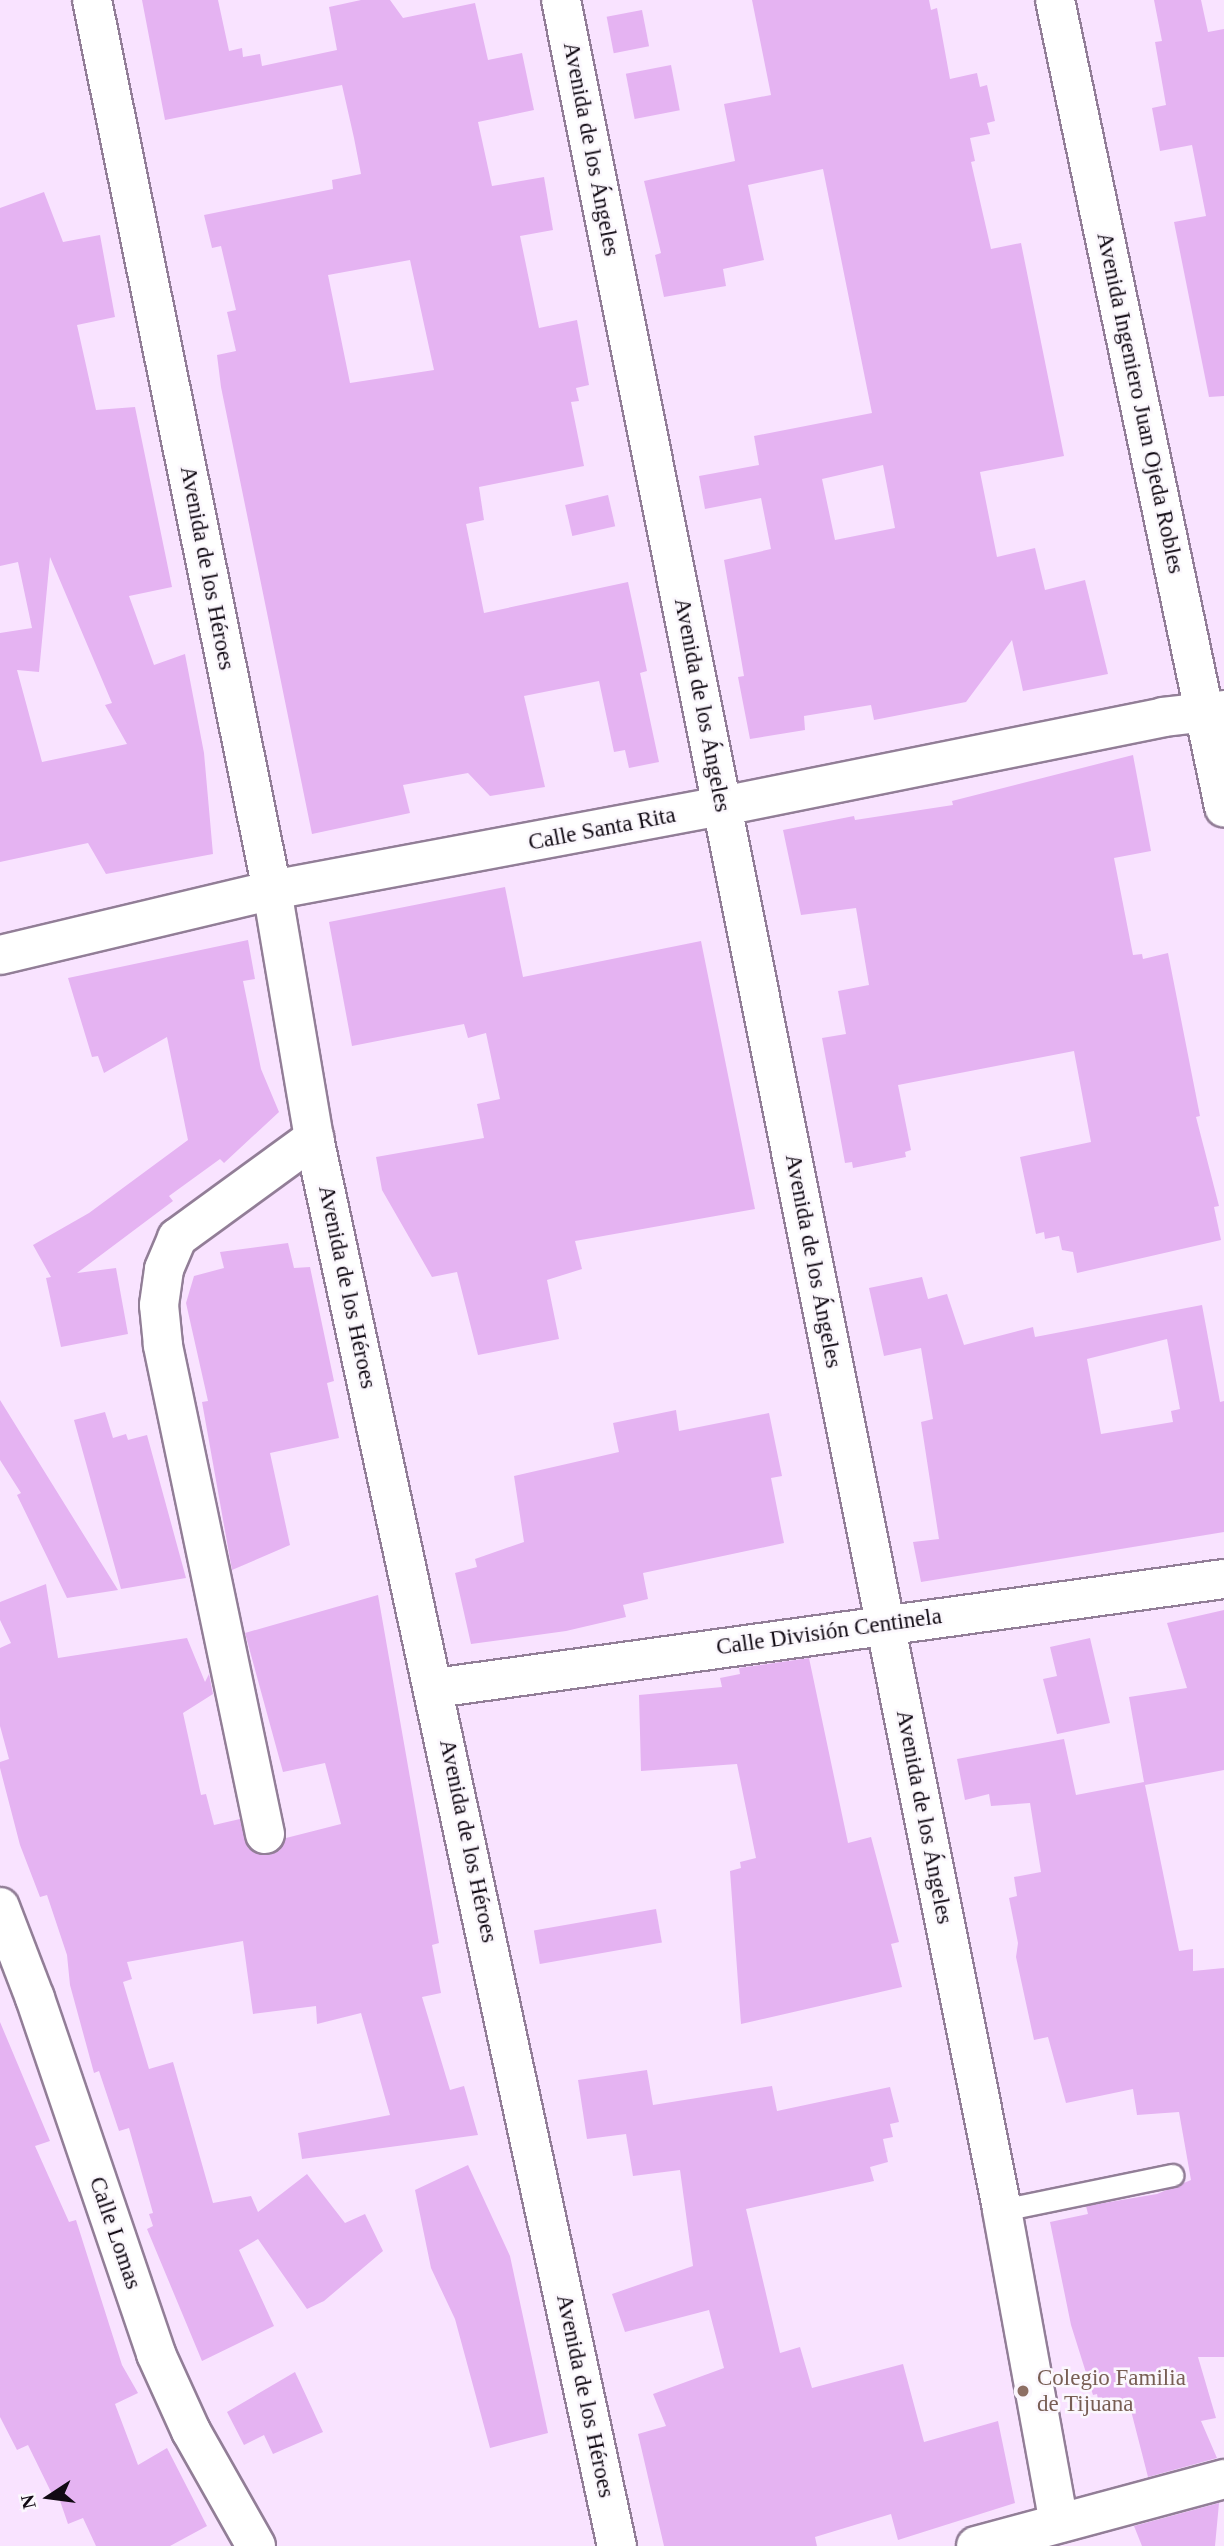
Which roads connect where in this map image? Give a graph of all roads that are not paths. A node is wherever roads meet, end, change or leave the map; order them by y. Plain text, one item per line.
1 (92, 0) edge
2 (561, 0) edge
3 (1055, 0) edge
4 (1215, 710) edge
5 (723, 806) junction
6 (1224, 807) edge
7 (272, 890) junction
8 (0, 955) edge
9 (314, 1138) junction
10 (1224, 1579) edge
11 (886, 1624) junction
12 (435, 1688) junction
13 (265, 1834) dead end
14 (0, 1907) edge
15 (1172, 2175) dead end
16 (1002, 2210) junction
17 (1224, 2479) edge
18 (1059, 2523) junction
19 (256, 2546) edge
20 (617, 2546) edge
21 (976, 2546) edge

1 - 7 street, Avenida de los Héroes
2 - 5 street, Avenida de los Ángeles
3 - 4 street, Avenida Ingeniero Juan Ojeda Robles
4 - 5 street, Calle Santa Rita
4 - 6 street, Avenida Ingeniero Juan Ojeda Robles
5 - 7 street, Calle Santa Rita
5 - 11 street, Avenida de los Ángeles
7 - 8 street, Calle Santa Rita
7 - 9 street, Avenida de los Héroes
9 - 12 street, Avenida de los Héroes
9 - 13 street
10 - 11 street, Calle División Centinela
11 - 12 street, Calle División Centinela
11 - 16 street, Avenida de los Ángeles
12 - 20 street, Avenida de los Héroes
14 - 19 street, Calle Lomas
15 - 16 lane
16 - 18 street, Avenida de los Ángeles
17 - 18 street
18 - 21 street

